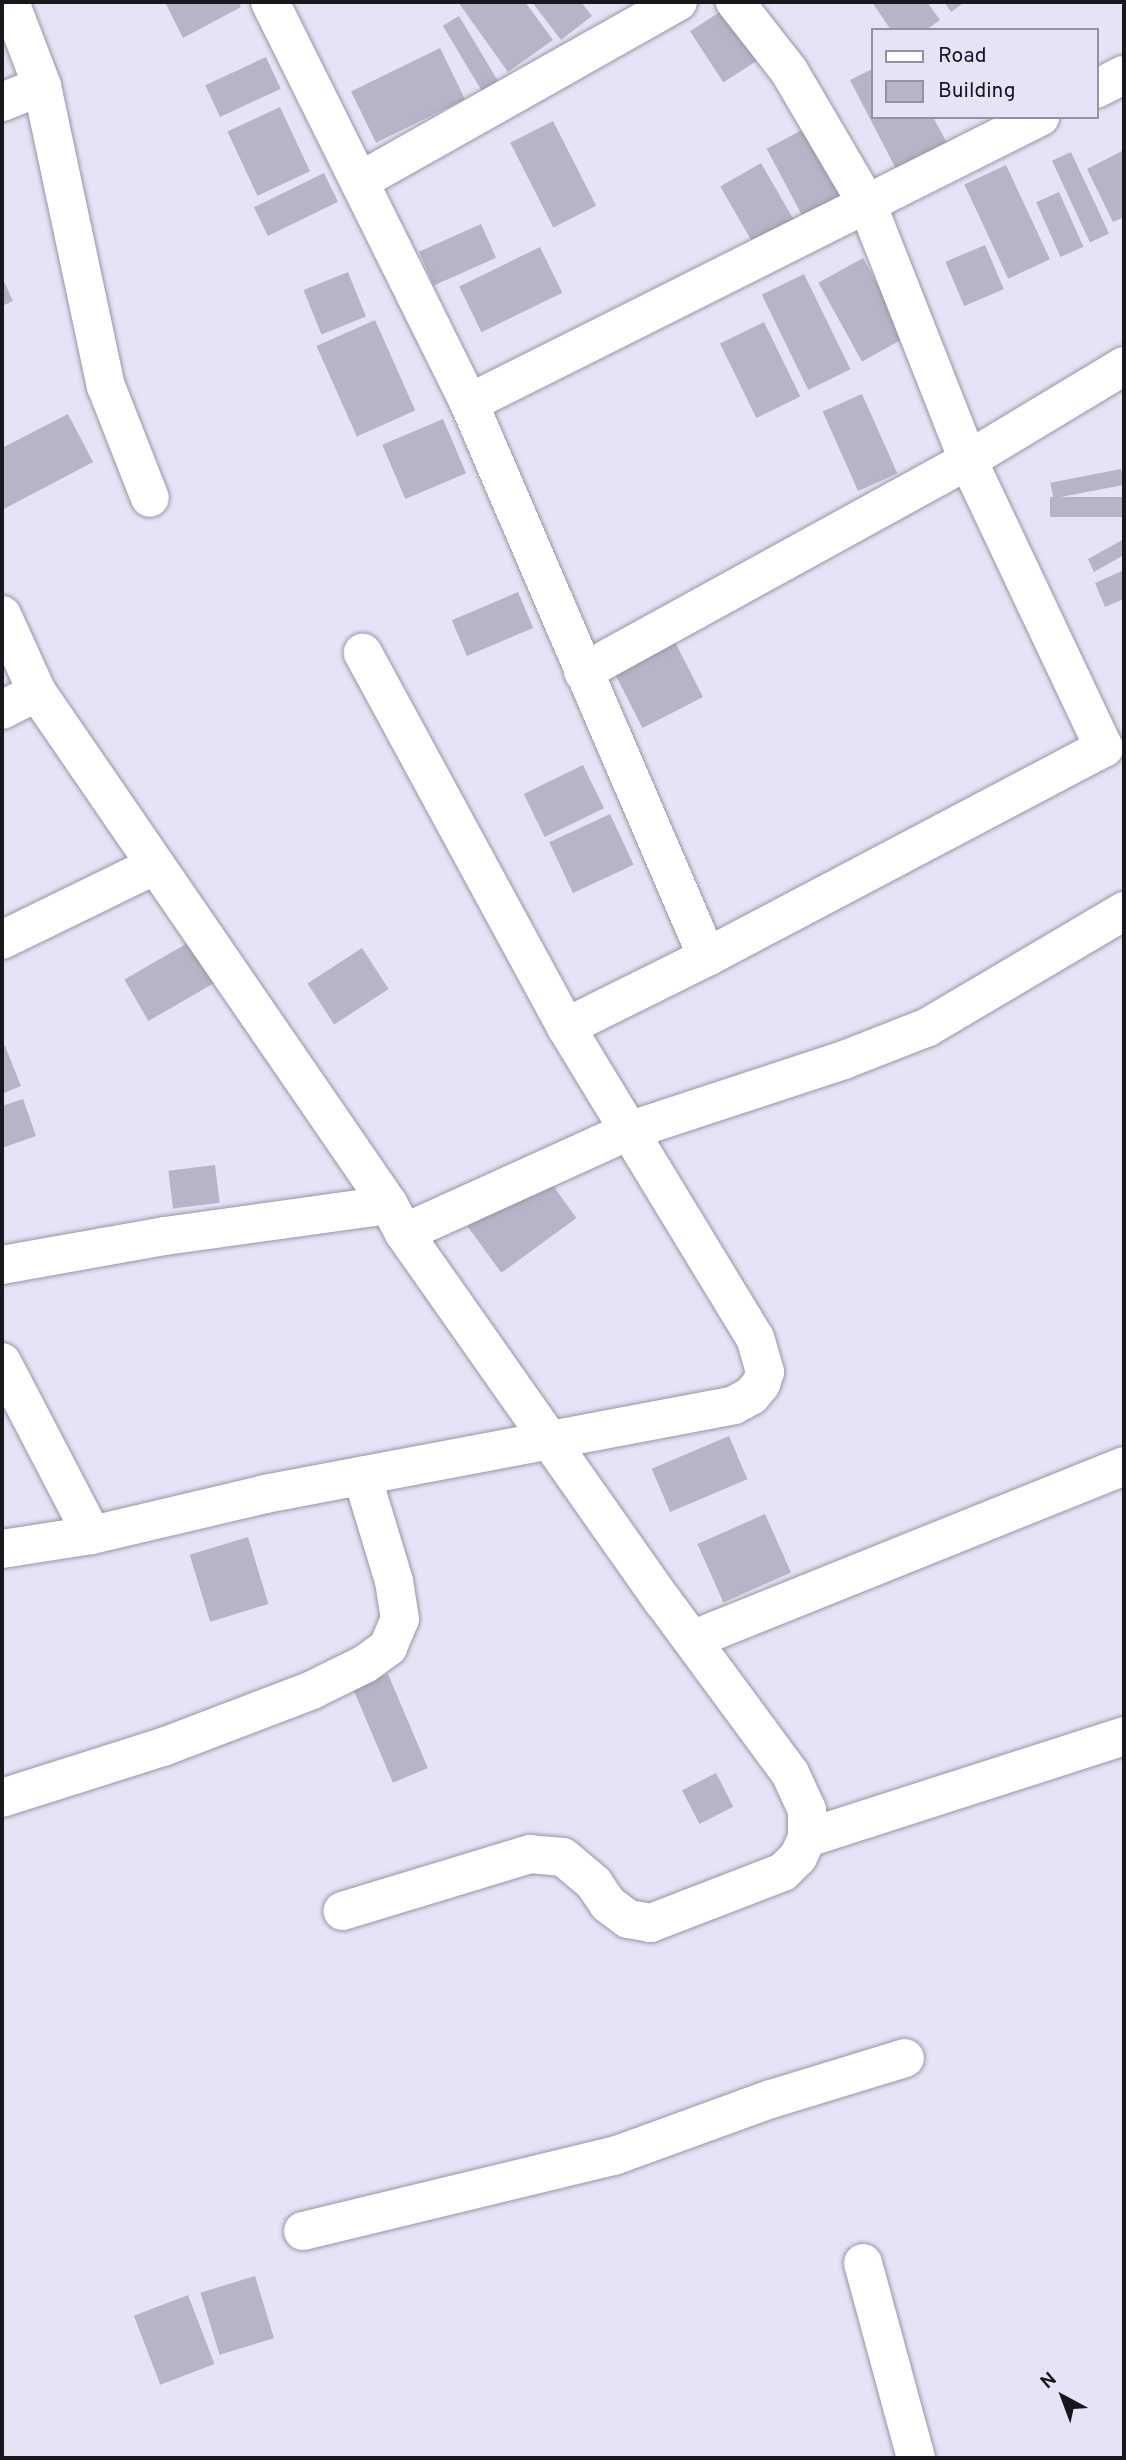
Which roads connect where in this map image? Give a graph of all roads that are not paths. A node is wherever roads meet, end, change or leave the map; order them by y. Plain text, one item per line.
1 (10, 2) edge
2 (270, 2) edge
3 (678, 2) edge
4 (735, 2) edge
5 (1124, 75) edge
6 (42, 86) junction
7 (1098, 88) edge
8 (2, 102) edge
9 (1036, 119) edge
10 (360, 181) junction
11 (867, 204) junction
12 (1124, 366) edge
13 (469, 403) junction
14 (968, 460) junction
15 (150, 498) dead end
16 (2, 615) edge
17 (363, 653) dead end
18 (583, 672) junction
19 (37, 692) junction
20 (2, 710) edge
21 (1114, 742) edge
22 (156, 866) junction
23 (1124, 911) edge
24 (2, 940) edge
25 (707, 957) junction
26 (566, 1027) junction
27 (631, 1130) junction
28 (396, 1219) junction
29 (2, 1265) edge
30 (2, 1362) edge
31 (551, 1441) junction
32 (1124, 1466) edge
33 (362, 1476) junction
34 (92, 1535) junction
35 (2, 1549) edge
36 (694, 1639) junction
37 (1124, 1736) edge
38 (2, 1798) edge
39 (807, 1838) junction
40 (342, 1911) dead end
41 (905, 2058) dead end
42 (303, 2231) dead end
43 (863, 2263) dead end
44 (916, 2458) edge

1 - 6 street
2 - 10 street
3 - 10 street
4 - 11 street
5 - 7 street
6 - 8 street
6 - 15 street
9 - 11 street
10 - 13 street
11 - 13 street
11 - 14 street
12 - 14 street
13 - 18 street
14 - 18 street
14 - 21 street
16 - 19 street
17 - 26 street
18 - 25 street
19 - 20 street
19 - 22 street
21 - 25 street
22 - 24 street
22 - 28 street
23 - 27 street
25 - 26 street
26 - 27 street
27 - 28 street
27 - 31 street
28 - 29 street
28 - 31 street
30 - 34 street
31 - 33 street
31 - 36 street
32 - 36 street
33 - 34 street
33 - 38 street
34 - 35 street
36 - 39 street
37 - 39 street
39 - 40 street
41 - 42 street
43 - 44 street

